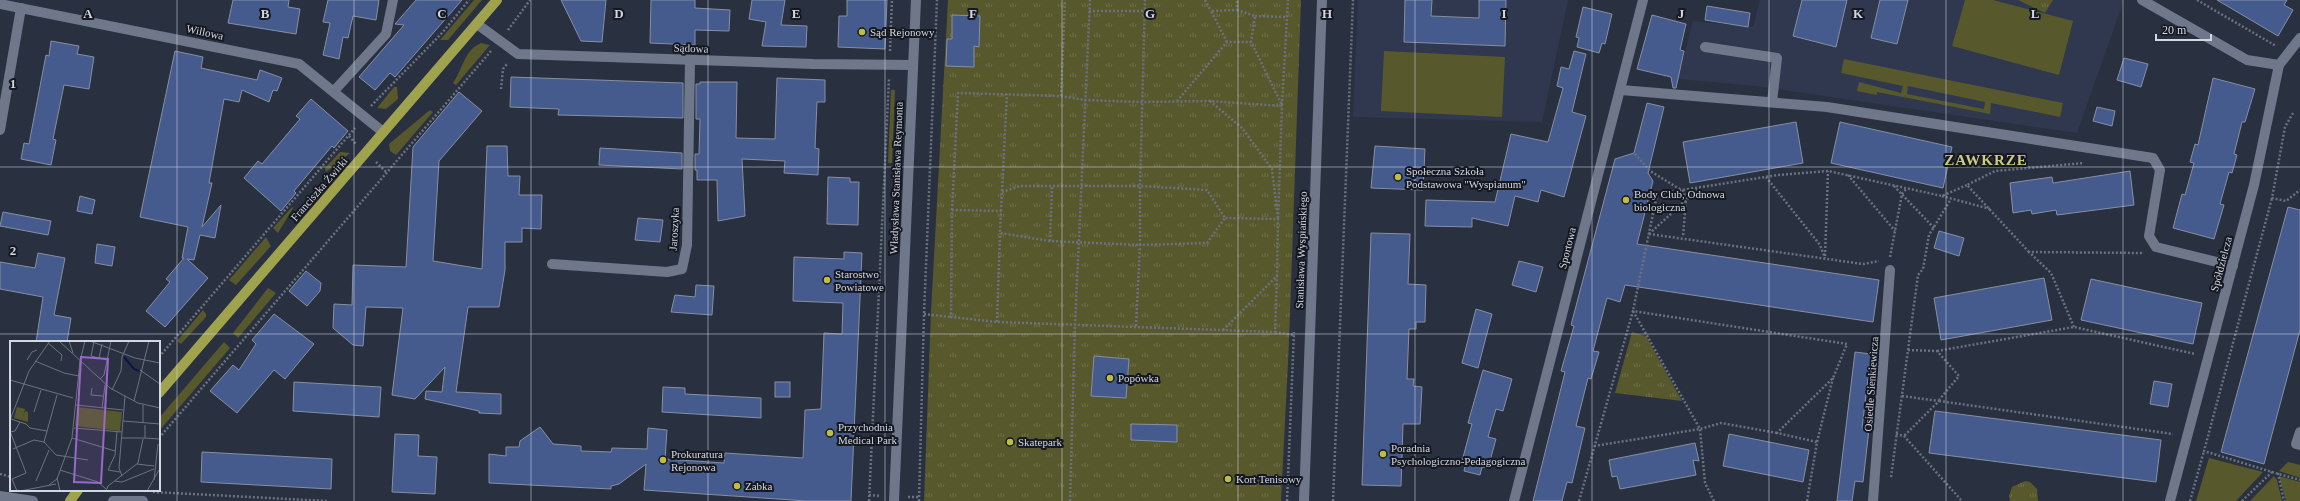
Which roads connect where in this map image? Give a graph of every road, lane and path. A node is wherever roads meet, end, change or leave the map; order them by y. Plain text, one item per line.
1 (393, 0) edge
2 (469, 0) edge
3 (497, 0) edge
4 (530, 0) edge
5 (892, 0) edge
6 (916, 0) edge
7 (937, 0) edge
8 (1065, 0) edge
9 (1090, 0) edge
10 (1145, 0) edge
11 (1205, 0) edge
12 (1237, 0) edge
13 (1288, 0) edge
14 (1322, 0) edge
15 (1353, 0) edge
16 (1643, 0) edge
17 (2142, 0) edge
18 (2197, 0) edge
19 (0, 4) edge
20 (21, 8) junction
21 (1089, 10) junction
22 (1237, 10) junction
23 (1145, 11) junction
24 (1211, 11) junction
25 (1255, 16) junction
26 (1287, 17) junction
27 (477, 24) junction
28 (2300, 38) edge
29 (501, 41) junction
30 (1227, 42) junction
31 (1251, 42) junction
32 (2281, 46) dead end
33 (1705, 47) dead end
34 (690, 60) junction
35 (889, 64) junction
36 (913, 65) junction
37 (2279, 66) junction
38 (1621, 90) junction
39 (334, 91) junction
40 (1007, 94) junction
41 (1061, 96) junction
42 (1084, 100) junction
43 (1177, 101) junction
44 (1210, 101) junction
45 (1141, 102) junction
46 (1772, 102) junction
47 (1282, 106) junction
48 (2293, 113) dead end
49 (364, 115) junction
50 (0, 130) edge
51 (383, 132) junction
52 (1635, 154) dead end
53 (2086, 163) dead end
54 (1828, 171) junction
55 (1848, 175) junction
56 (1766, 177) junction
57 (1967, 185) junction
58 (1052, 186) junction
59 (1140, 186) junction
60 (1894, 186) junction
61 (1081, 187) junction
62 (1699, 188) junction
63 (1907, 188) junction
64 (2300, 190) edge
65 (1683, 191) junction
66 (1002, 192) junction
67 (1902, 194) junction
68 (1942, 196) junction
69 (2272, 198) junction
70 (1686, 199) junction
71 (1951, 199) junction
72 (1990, 209) junction
73 (952, 210) junction
74 (1001, 211) junction
75 (1225, 218) junction
76 (1278, 219) junction
77 (1934, 228) junction
78 (1895, 231) junction
79 (1000, 233) junction
80 (1649, 234) junction
81 (1683, 237) junction
82 (1050, 241) junction
83 (1080, 243) junction
84 (1140, 244) junction
85 (2156, 247) junction
86 (2029, 252) junction
87 (1825, 258) junction
88 (1883, 261) dead end
89 (552, 264) dead end
90 (1890, 265) joint
91 (2233, 266) junction
92 (1277, 276) junction
93 (1633, 311) junction
94 (924, 314) junction
95 (951, 318) junction
96 (997, 322) junction
97 (1075, 326) junction
98 (1136, 326) junction
99 (2074, 327) junction
100 (1223, 330) junction
101 (1275, 332) junction
102 (1294, 335) dead end
103 (1908, 350) junction
104 (1937, 351) junction
105 (160, 356) edge
106 (2209, 357) junction
107 (1833, 378) junction
108 (160, 392) edge
109 (1902, 396) junction
110 (1939, 401) junction
111 (1700, 429) junction
112 (2300, 432) edge
113 (1777, 433) junction
114 (1896, 434) junction
115 (1904, 436) junction
116 (2188, 436) junction
117 (160, 437) edge
118 (1817, 442) junction
119 (2300, 445) edge
120 (1594, 446) junction
121 (2204, 451) junction
122 (2272, 472) junction
123 (2278, 473) junction
124 (0, 474) edge
125 (10, 477) edge
126 (1890, 479) dead end
127 (2300, 480) edge
128 (77, 491) edge
129 (148, 491) dead end
130 (0, 496) edge
131 (33, 501) edge
132 (70, 501) edge
133 (113, 501) edge
134 (143, 501) edge
135 (327, 501) edge
136 (869, 501) edge
137 (894, 501) edge
138 (919, 501) edge
139 (1070, 501) edge
140 (1304, 501) edge
141 (1333, 501) edge
142 (1514, 501) edge
143 (1579, 501) edge
144 (1714, 501) edge
145 (1807, 501) edge
146 (1873, 501) edge
147 (1962, 501) edge
148 (2170, 501) edge
149 (2190, 501) edge
150 (2242, 501) edge
151 (2284, 501) edge

1 - 39 street
2 - 49 path
3 - 27 main road, Franciszka Żwirki
4 - 29 path
5 - 35 path
6 - 36 street, Władysława Stanisława Reymonta
7 - 94 path
8 - 41 path
9 - 21 path
10 - 23 path
11 - 24 path
12 - 22 path
13 - 26 path
14 - 140 street, Stanisława Wyspiańskiego
15 - 141 path
16 - 38 street, Sportowa
17 - 37 street
18 - 32 path
19 - 20 street, Willowa
20 - 39 street, Willowa
20 - 50 street
21 - 23 path
21 - 42 path
22 - 24 path
22 - 25 path
23 - 45 path
24 - 30 path
25 - 26 path
25 - 31 path
26 - 47 path
27 - 29 street, Sądowa
27 - 51 main road, Franciszka Żwirki
28 - 37 street, Spółdzielcza
29 - 34 street, Sądowa
29 - 117 path
30 - 31 path
30 - 43 path
31 - 47 path
33 - 46 street
34 - 35 street, Sądowa
34 - 89 street, Jaroszyka
35 - 36 street, Sądowa
35 - 136 path
36 - 137 street, Władysława Stanisława Reymonta
37 - 91 street, Spółdzielcza
38 - 46 street
38 - 142 street, Sportowa
39 - 49 street, Willowa
40 - 41 path
40 - 66 path
40 - 73 path
41 - 42 path
42 - 45 path
42 - 61 path
43 - 44 path
43 - 45 path
44 - 47 path
44 - 76 path
45 - 59 path
46 - 85 street
47 - 76 path
48 - 69 path
49 - 51 street, Willowa
49 - 105 path
51 - 108 main road, Franciszka Żwirki
52 - 65 path
53 - 57 path
54 - 55 path
54 - 56 path
54 - 87 path
55 - 60 path
55 - 78 path
56 - 62 path
56 - 87 path
57 - 68 path
57 - 72 path
58 - 61 path
58 - 66 path
58 - 82 path
59 - 61 path
59 - 75 path
59 - 84 path
60 - 63 path
60 - 67 path
61 - 83 path
62 - 65 path
62 - 70 path
63 - 67 path
63 - 68 path
64 - 69 path
65 - 70 path
65 - 80 path
66 - 74 path
67 - 77 path
67 - 78 path
68 - 71 path
69 - 121 path
70 - 80 path
70 - 81 path
71 - 72 path
71 - 77 path
72 - 86 path
73 - 74 path
73 - 95 path
74 - 79 path
75 - 76 path
75 - 84 path
76 - 92 path
77 - 103 path
78 - 90 path
79 - 82 path
79 - 96 path
80 - 81 path
80 - 93 path
81 - 87 path
82 - 83 path
83 - 84 path
83 - 97 path
84 - 98 path
85 - 86 path
85 - 91 street
86 - 99 path
87 - 88 path
90 - 146 street, Osiedle Sienkiewicza
91 - 106 street, Spółdzielcza
92 - 100 path
92 - 101 path
93 - 107 path
93 - 111 path
93 - 120 path
94 - 95 path
94 - 138 path
95 - 96 path
96 - 97 path
97 - 98 path
97 - 139 path
98 - 100 path
99 - 104 path
99 - 106 path
100 - 101 path
101 - 102 path
103 - 104 path
103 - 109 path
104 - 110 path
106 - 116 street, Spółdzielcza
107 - 113 path
107 - 118 path
109 - 110 path
109 - 114 path
110 - 115 path
110 - 116 path
111 - 113 path
111 - 120 path
111 - 144 path
112 - 119 street
113 - 118 path
114 - 115 path
114 - 126 path
115 - 147 path
116 - 148 street, Spółdzielcza
118 - 145 path
120 - 143 path
121 - 122 path
121 - 149 path
122 - 123 path
122 - 150 path
123 - 127 path
123 - 151 path
124 - 125 path
128 - 132 main road
129 - 135 path
130 - 131 street
133 - 134 street

